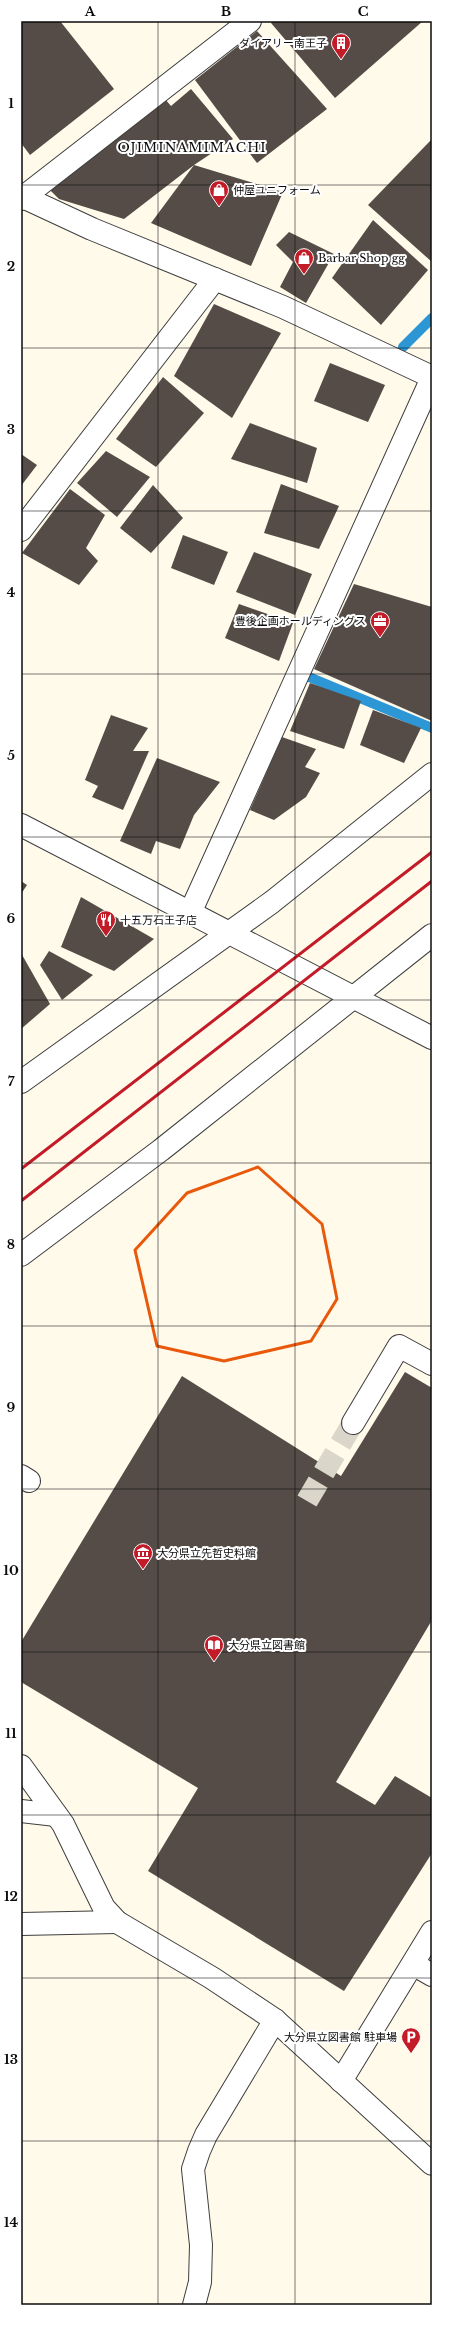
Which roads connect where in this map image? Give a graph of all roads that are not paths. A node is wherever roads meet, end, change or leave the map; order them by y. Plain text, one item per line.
1 (250, 21) edge
2 (22, 198) edge
3 (215, 279) junction
4 (432, 378) edge
5 (21, 530) edge
6 (432, 774) edge
7 (21, 825) edge
8 (190, 913) junction
9 (230, 932) junction
10 (432, 936) edge
11 (353, 997) junction
12 (432, 1038) edge
13 (21, 1082) edge
14 (21, 1255) edge
15 (432, 1364) edge
16 (353, 1424) tunnel mouth
17 (21, 1766) edge
18 (21, 1811) edge
19 (56, 1815) junction
20 (117, 1922) junction
21 (21, 1924) edge
22 (432, 1932) edge
23 (413, 1964) junction
24 (432, 1975) edge
25 (275, 2020) junction
26 (341, 2081) junction
27 (432, 2164) edge
28 (194, 2305) edge

1 - 2 street
2 - 3 street
3 - 4 street
3 - 5 street
4 - 8 street
6 - 9 street
7 - 8 street
8 - 9 street
9 - 11 street
9 - 13 street
10 - 11 street
11 - 12 street
11 - 14 street
15 - 16 street
17 - 19 street
18 - 19 street
19 - 20 street
20 - 21 street
20 - 25 street
22 - 23 street
23 - 24 street
23 - 26 street
25 - 26 street
25 - 28 street
26 - 27 street

